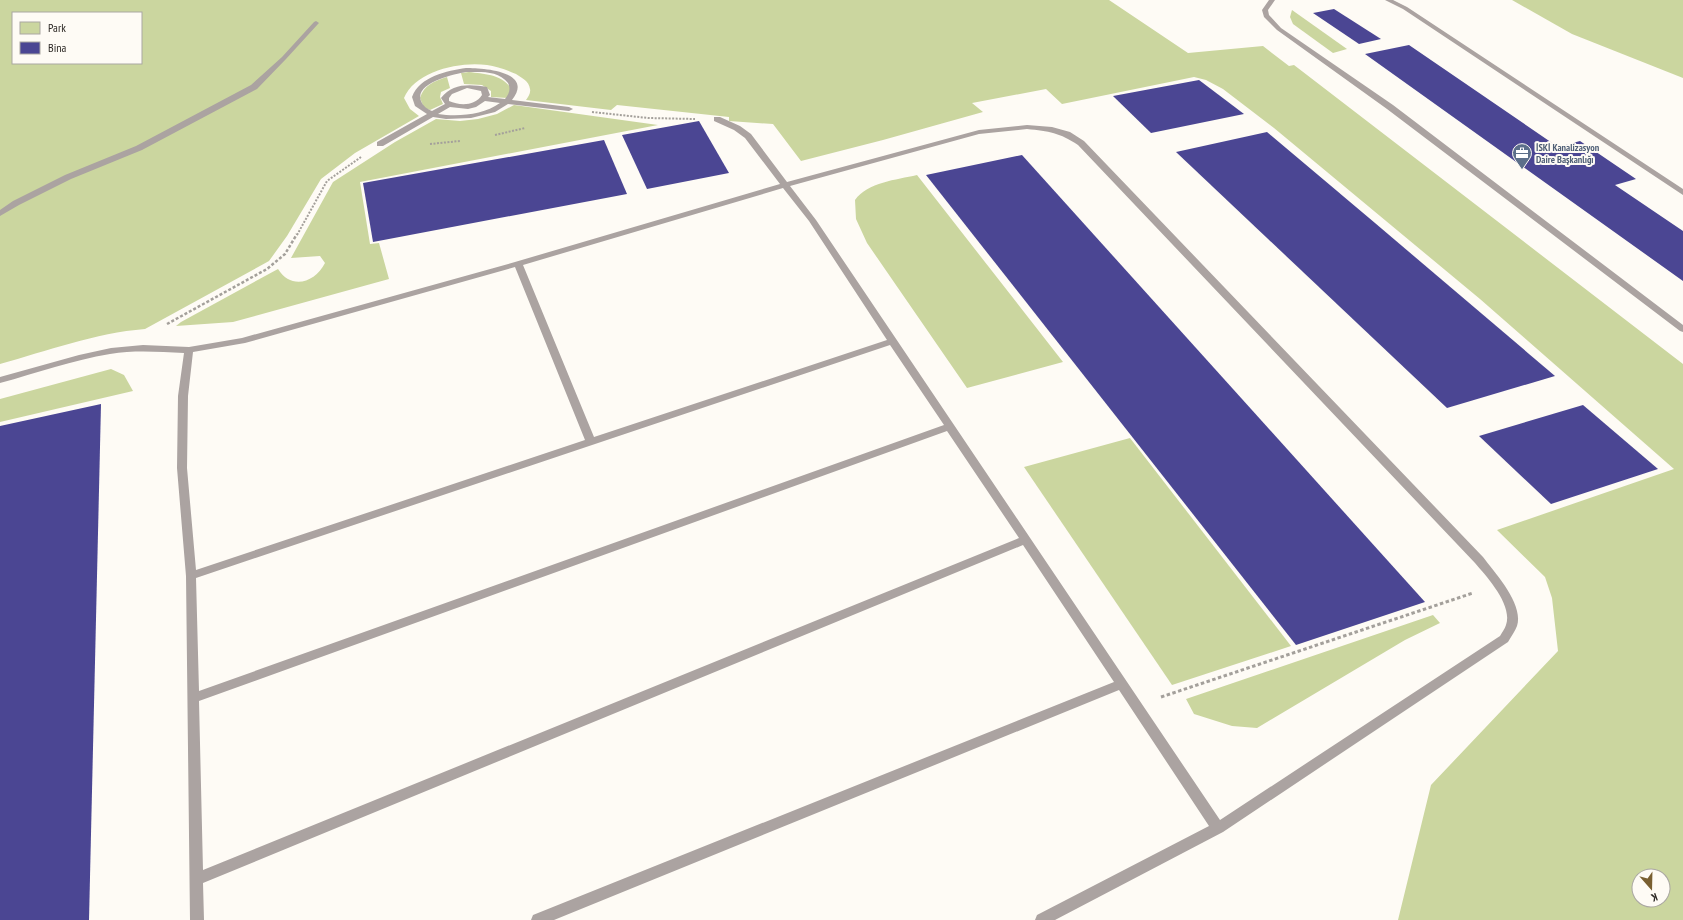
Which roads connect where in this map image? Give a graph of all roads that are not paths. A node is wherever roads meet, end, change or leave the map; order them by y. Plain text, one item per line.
1 (1272, 0) edge
2 (1388, 0) edge
3 (316, 23) dead end
4 (454, 72) junction
5 (457, 88) junction
6 (485, 99) junction
7 (507, 102) junction
8 (450, 104) junction
9 (569, 110) road end
10 (433, 114) junction
11 (717, 119) road end
12 (380, 144) road end
13 (784, 185) junction
14 (1683, 193) edge
15 (0, 214) edge
16 (518, 264) junction
17 (1683, 329) edge
18 (892, 341) junction
19 (189, 350) junction
20 (0, 380) edge
21 (950, 426) junction
22 (591, 442) junction
23 (1025, 540) junction
24 (191, 576) junction
25 (1122, 684) junction
26 (193, 698) junction
27 (1218, 828) junction
28 (197, 879) junction
29 (198, 920) edge
30 (538, 920) edge
31 (1042, 920) edge

1 - 17 lane
2 - 14 lane
3 - 15 lane
4 - 5 lane
4 - 7 lane
4 - 10 lane
5 - 6 lane
5 - 8 lane
6 - 7 lane
6 - 8 lane
7 - 9 lane
7 - 10 lane
8 - 10 lane
10 - 12 lane
11 - 13 lane
13 - 16 lane
13 - 18 lane
13 - 27 lane
16 - 19 lane
16 - 22 lane
18 - 21 lane
18 - 22 lane
19 - 20 lane
19 - 24 lane
21 - 23 lane
21 - 26 lane
22 - 24 lane
23 - 25 lane
23 - 28 lane
24 - 26 lane
25 - 27 lane
25 - 30 lane
26 - 28 lane
27 - 31 lane
28 - 29 lane

